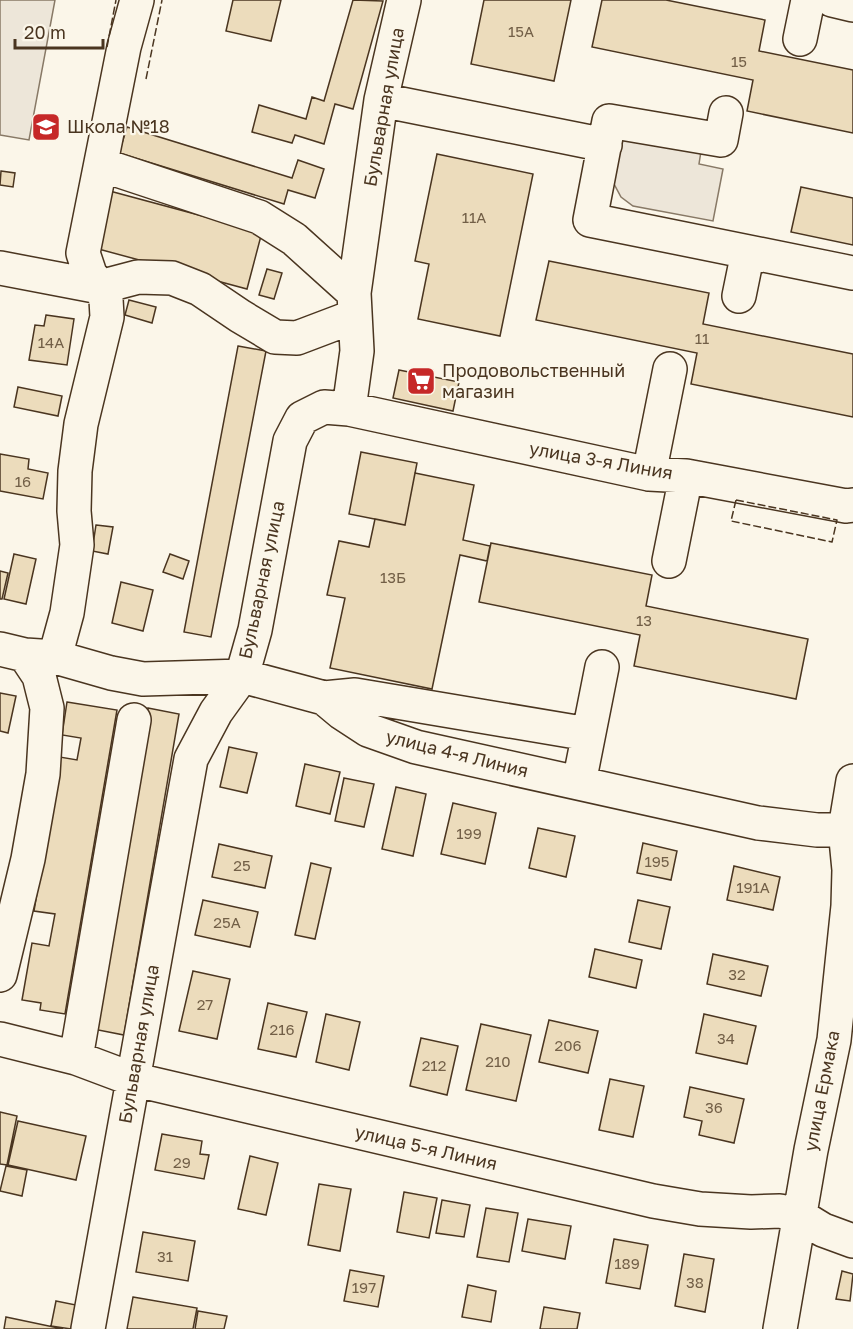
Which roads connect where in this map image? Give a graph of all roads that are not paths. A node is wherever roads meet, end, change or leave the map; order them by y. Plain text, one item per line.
1 (137, 0) edge
2 (404, 0) edge
3 (808, 0) edge
4 (832, 0) edge
5 (853, 5) edge
6 (800, 39) dead end
7 (381, 100) junction
8 (726, 113) dead end
9 (605, 145) junction
10 (102, 165) junction
11 (748, 252) junction
12 (0, 268) edge
13 (853, 273) edge
14 (100, 287) junction
15 (739, 296) dead end
16 (354, 305) junction
17 (670, 369) dead end
18 (349, 409) junction
19 (649, 474) junction
20 (686, 476) junction
21 (853, 505) edge
22 (669, 561) dead end
23 (27, 654) edge
24 (602, 667) dead end
25 (242, 676) junction
26 (324, 698) junction
27 (134, 720) dead end
28 (588, 734) junction
29 (853, 781) edge
30 (579, 783) junction
31 (849, 829) edge
32 (0, 975) edge
33 (0, 1039) edge
34 (76, 1058) junction
35 (132, 1079) junction
36 (800, 1216) junction
37 (853, 1241) edge
38 (88, 1329) edge
39 (780, 1329) edge

1 - 10 street
2 - 7 street, Бульварная улица
3 - 6 street
4 - 5 street
7 - 9 street
7 - 16 street, Бульварная улица
8 - 9 street
9 - 11 street
10 - 14 street
10 - 16 street
11 - 13 street
11 - 15 street
12 - 14 street
14 - 16 street
14 - 23 street
16 - 18 street, Бульварная улица
17 - 19 street
18 - 19 street, улица 3-я Линия
18 - 25 street, Бульварная улица
19 - 20 street, улица 3-я Линия
20 - 21 street, улица 3-я Линия
20 - 22 street
23 - 25 street, улица 4-я Линия
23 - 32 street
24 - 28 street
25 - 26 street, улица 4-я Линия
25 - 35 street, Бульварная улица
26 - 28 street
26 - 30 street, улица 4-я Линия
27 - 34 street
28 - 30 street
29 - 31 street, улица Ермака
30 - 31 street, улица 4-я Линия
31 - 36 street, улица Ермака
33 - 34 street, улица 5-я Линия
34 - 35 street, улица 5-я Линия
35 - 36 street, улица 5-я Линия
35 - 38 street, Бульварная улица
36 - 37 street, улица 5-я Линия
36 - 39 street, улица Ермака

